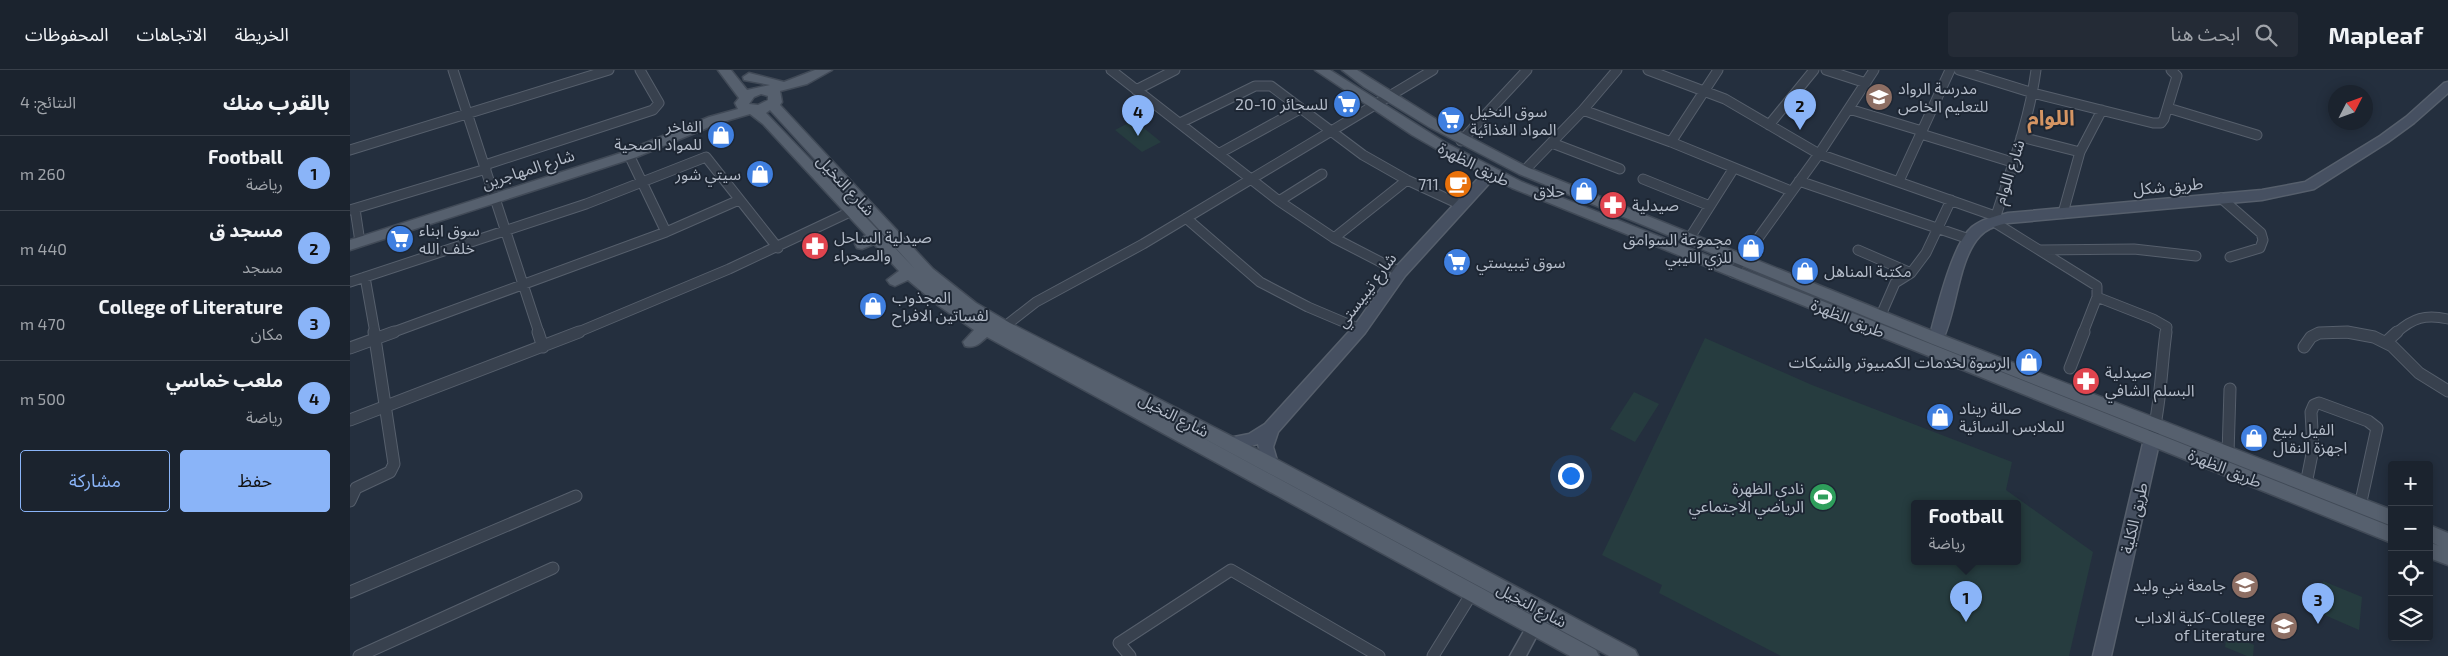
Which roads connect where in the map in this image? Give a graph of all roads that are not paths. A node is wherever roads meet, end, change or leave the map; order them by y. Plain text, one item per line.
1 (453, 70) edge
2 (609, 70) edge
3 (640, 70) edge
4 (724, 70) edge
5 (826, 70) edge
6 (1111, 70) edge
7 (1175, 70) edge
8 (1321, 70) edge
9 (1348, 70) edge
10 (1433, 70) edge
11 (1527, 70) edge
12 (1617, 70) edge
13 (1648, 70) edge
14 (1718, 70) edge
15 (1814, 70) edge
16 (1826, 70) edge
17 (1874, 70) edge
18 (1950, 70) edge
19 (1959, 70) edge
20 (2036, 70) edge
21 (2171, 70) edge
22 (747, 73) edge
23 (1866, 83) junction
24 (795, 84) junction
25 (2448, 86) edge
26 (1136, 90) junction
27 (1704, 90) junction
28 (2033, 93) junction
29 (1387, 97) junction
30 (745, 102) junction
31 (772, 104) junction
32 (1372, 105) junction
33 (2168, 108) junction
34 (1300, 109) junction
35 (1849, 109) junction
36 (1583, 110) junction
37 (2102, 110) junction
38 (468, 114) junction
39 (722, 117) junction
40 (1180, 123) junction
41 (1769, 125) junction
42 (1330, 131) junction
43 (1921, 132) junction
44 (2257, 135) dead end
45 (2021, 137) junction
46 (1461, 141) junction
47 (1671, 142) junction
48 (1552, 143) junction
49 (350, 150) edge
50 (2080, 152) junction
51 (1220, 153) junction
52 (1819, 154) junction
53 (630, 155) junction
54 (2012, 162) junction
55 (485, 167) junction
56 (1734, 168) junction
57 (1620, 169) dead end
58 (1524, 171) junction
59 (1322, 174) dead end
60 (1490, 174) junction
61 (1250, 178) junction
62 (1644, 179) dead end
63 (1407, 180) junction
64 (1799, 181) junction
65 (1899, 181) junction
66 (643, 183) junction
67 (1791, 191) junction
68 (495, 198) junction
69 (2221, 198) junction
70 (739, 200) junction
71 (1951, 200) junction
72 (1280, 201) junction
73 (1461, 206) junction
74 (1710, 206) junction
75 (352, 210) edge
76 (852, 211) junction
77 (2063, 213) junction
78 (1186, 218) junction
79 (1994, 219) junction
80 (1937, 228) junction
81 (505, 230) junction
82 (666, 232) junction
83 (875, 236) junction
84 (1334, 238) junction
85 (1689, 239) junction
86 (1969, 239) junction
87 (355, 243) edge
88 (862, 244) dead end
89 (778, 248) junction
90 (1858, 250) dead end
91 (2040, 250) junction
92 (2196, 256) dead end
93 (2230, 258) dead end
94 (1737, 266) junction
95 (909, 272) junction
96 (1400, 272) junction
97 (1911, 273) junction
98 (365, 277) junction
99 (895, 280) dead end
100 (350, 282) edge
101 (522, 285) junction
102 (2097, 297) junction
103 (1881, 315) junction
104 (2448, 319) edge
105 (995, 326) junction
106 (1360, 329) junction
107 (376, 338) junction
108 (1936, 339) junction
109 (970, 342) dead end
110 (2386, 342) junction
111 (543, 347) junction
112 (2304, 347) dead end
113 (350, 348) edge
114 (2070, 368) dead end
115 (2230, 389) dead end
116 (2448, 390) edge
117 (387, 406) junction
118 (350, 420) edge
119 (1175, 424) junction
120 (1271, 429) junction
121 (2154, 432) junction
122 (1230, 444) junction
123 (2228, 454) junction
124 (1270, 464) junction
125 (2306, 484) junction
126 (576, 496) dead end
127 (350, 501) edge
128 (2360, 506) junction
129 (2388, 516) edge
130 (2388, 533) edge
131 (2433, 535) edge
132 (2448, 541) edge
133 (2432, 551) edge
134 (2448, 557) edge
135 (553, 568) dead end
136 (350, 592) edge
137 (1472, 593) junction
138 (1543, 611) junction
139 (1534, 627) junction
140 (359, 656) edge
141 (1130, 656) edge
142 (1379, 656) edge
143 (1434, 656) edge
144 (1518, 656) edge
145 (1590, 656) edge
146 (1628, 656) edge
147 (2102, 656) edge

1 - 38 street
2 - 38 street
3 - 55 street
4 - 30 main road, شارع النخيل
5 - 24 main road
6 - 26 street
7 - 26 street
8 - 32 main road, طريق الظهرة
9 - 29 main road, طريق الظهرة
10 - 29 street
11 - 46 street
12 - 36 street
13 - 27 street
14 - 27 street
15 - 41 street
16 - 23 street
17 - 23 street
18 - 43 street
19 - 28 street
20 - 28 street, شارع اللوام
21 - 33 street
22 - 24 main road
22 - 31 main road, شارع النخيل
23 - 35 street
24 - 31 main road
24 - 31 main road
25 - 69 main road, طريق شكل
26 - 40 street
27 - 41 street
27 - 47 street
28 - 37 street
28 - 45 street, شارع اللوام
29 - 32 street
29 - 46 main road, طريق الظهرة
30 - 31 main road, شارع النخيل
30 - 31 main road
30 - 39 main road, شارع المهاجرين
30 - 39 main road
31 - 39 main road
31 - 76 main road, شارع النخيل
31 - 105 main road, شارع النخيل
32 - 42 street
32 - 60 main road, طريق الظهرة
33 - 37 street
33 - 44 street
34 - 40 street
34 - 42 street
34 - 51 street
35 - 43 street
35 - 52 street
36 - 47 street
36 - 48 street
37 - 50 street
38 - 49 street
38 - 55 street
39 - 53 main road, شارع المهاجرين
40 - 51 street
41 - 52 street
42 - 61 street
42 - 63 street
43 - 54 street
43 - 65 street
45 - 50 street
45 - 54 street, شارع اللوام
46 - 58 main road, طريق الظهرة
47 - 56 street
48 - 57 street
48 - 58 street
50 - 77 street
51 - 61 street
52 - 64 street
52 - 65 street
53 - 66 street
53 - 68 main road, شارع المهاجرين
54 - 79 street, شارع اللوام
55 - 68 street
55 - 75 street
56 - 67 street
56 - 74 street
58 - 85 main road, طريق الظهرة
59 - 72 street
60 - 73 main road, شارع تيبيستي
60 - 94 main road, طريق الظهرة
61 - 72 street
61 - 78 street
62 - 74 street
63 - 73 street
63 - 84 street
64 - 67 street
64 - 80 street
65 - 71 street
66 - 70 street
66 - 81 street
66 - 82 street
67 - 94 street
68 - 81 street
68 - 87 main road, شارع المهاجرين
69 - 77 main road, طريق شكل
69 - 93 street
70 - 82 street
70 - 89 street
71 - 79 street
71 - 80 street
72 - 84 street
73 - 96 main road, شارع تيبيستي
74 - 85 street
75 - 87 street
76 - 83 main road, شارع النخيل
76 - 89 street
77 - 79 main road, طريق شكل
78 - 105 street
78 - 106 street
79 - 86 main road, طريق شكل
79 - 91 street
80 - 86 street
80 - 97 street
81 - 98 street
81 - 101 street
82 - 101 street
83 - 88 main road
83 - 95 main road, شارع النخيل
84 - 96 street
85 - 94 main road, طريق الظهرة
86 - 108 main road
89 - 111 street
90 - 97 street
91 - 92 street
91 - 102 street
94 - 103 main road, طريق الظهرة
94 - 121 main road, طريق الظهرة
95 - 99 main road
95 - 105 main road, شارع النخيل
96 - 106 main road, شارع تيبيستي
97 - 103 street
98 - 100 street
98 - 107 street
101 - 107 street
101 - 111 street
102 - 114 street
102 - 121 street
103 - 108 main road, طريق الظهرة
104 - 110 street
105 - 109 main road
105 - 119 main road, شارع النخيل
106 - 120 main road, شارع تيبيستي
107 - 113 street
107 - 117 street
108 - 121 main road, طريق الظهرة
110 - 112 street
110 - 116 street
111 - 117 street
115 - 123 street
117 - 118 street
117 - 127 street
119 - 122 main road, شارع النخيل
119 - 137 main road, شارع النخيل
120 - 122 main road
120 - 124 main road
121 - 123 main road, طريق الظهرة
121 - 130 main road, طريق الظهرة
121 - 147 main road, طريق الكلية
122 - 124 main road, شارع النخيل
123 - 125 main road, طريق الظهرة
124 - 138 main road, شارع النخيل
125 - 128 main road, طريق الظهرة
125 - 128 street
126 - 136 street
128 - 129 main road, طريق الظهرة
131 - 132 main road
133 - 134 main road
135 - 140 street
137 - 139 main road, شارع النخيل
137 - 143 street
138 - 139 street
138 - 146 main road, شارع النخيل
139 - 144 street
139 - 145 main road, شارع النخيل
141 - 142 street

